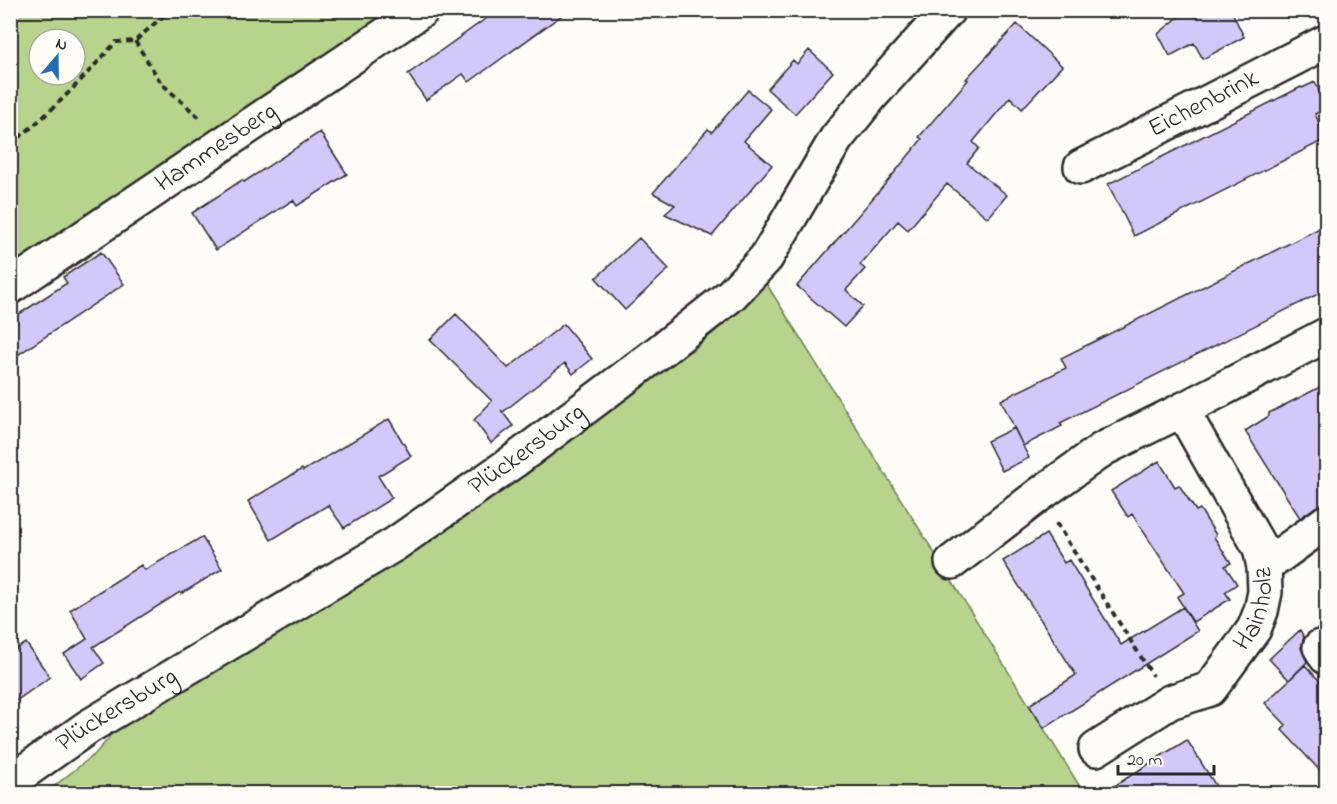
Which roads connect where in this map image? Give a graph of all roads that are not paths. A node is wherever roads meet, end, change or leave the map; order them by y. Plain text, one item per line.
1 (422, 10) edge
2 (948, 10) edge
3 (1326, 42) edge
4 (1081, 167) dead end
5 (10, 287) edge
6 (1326, 335) edge
7 (1182, 410) junction
8 (1326, 522) edge
9 (952, 562) dead end
10 (1264, 567) junction
11 (1096, 749) dead end
12 (10, 782) edge

1 - 5 street, Hammesberg
2 - 12 street, Plückersburg
3 - 4 street, Eichenbrink
6 - 7 street
7 - 9 street
7 - 10 street, Hainholz
8 - 10 street
10 - 11 street, Hainholz

